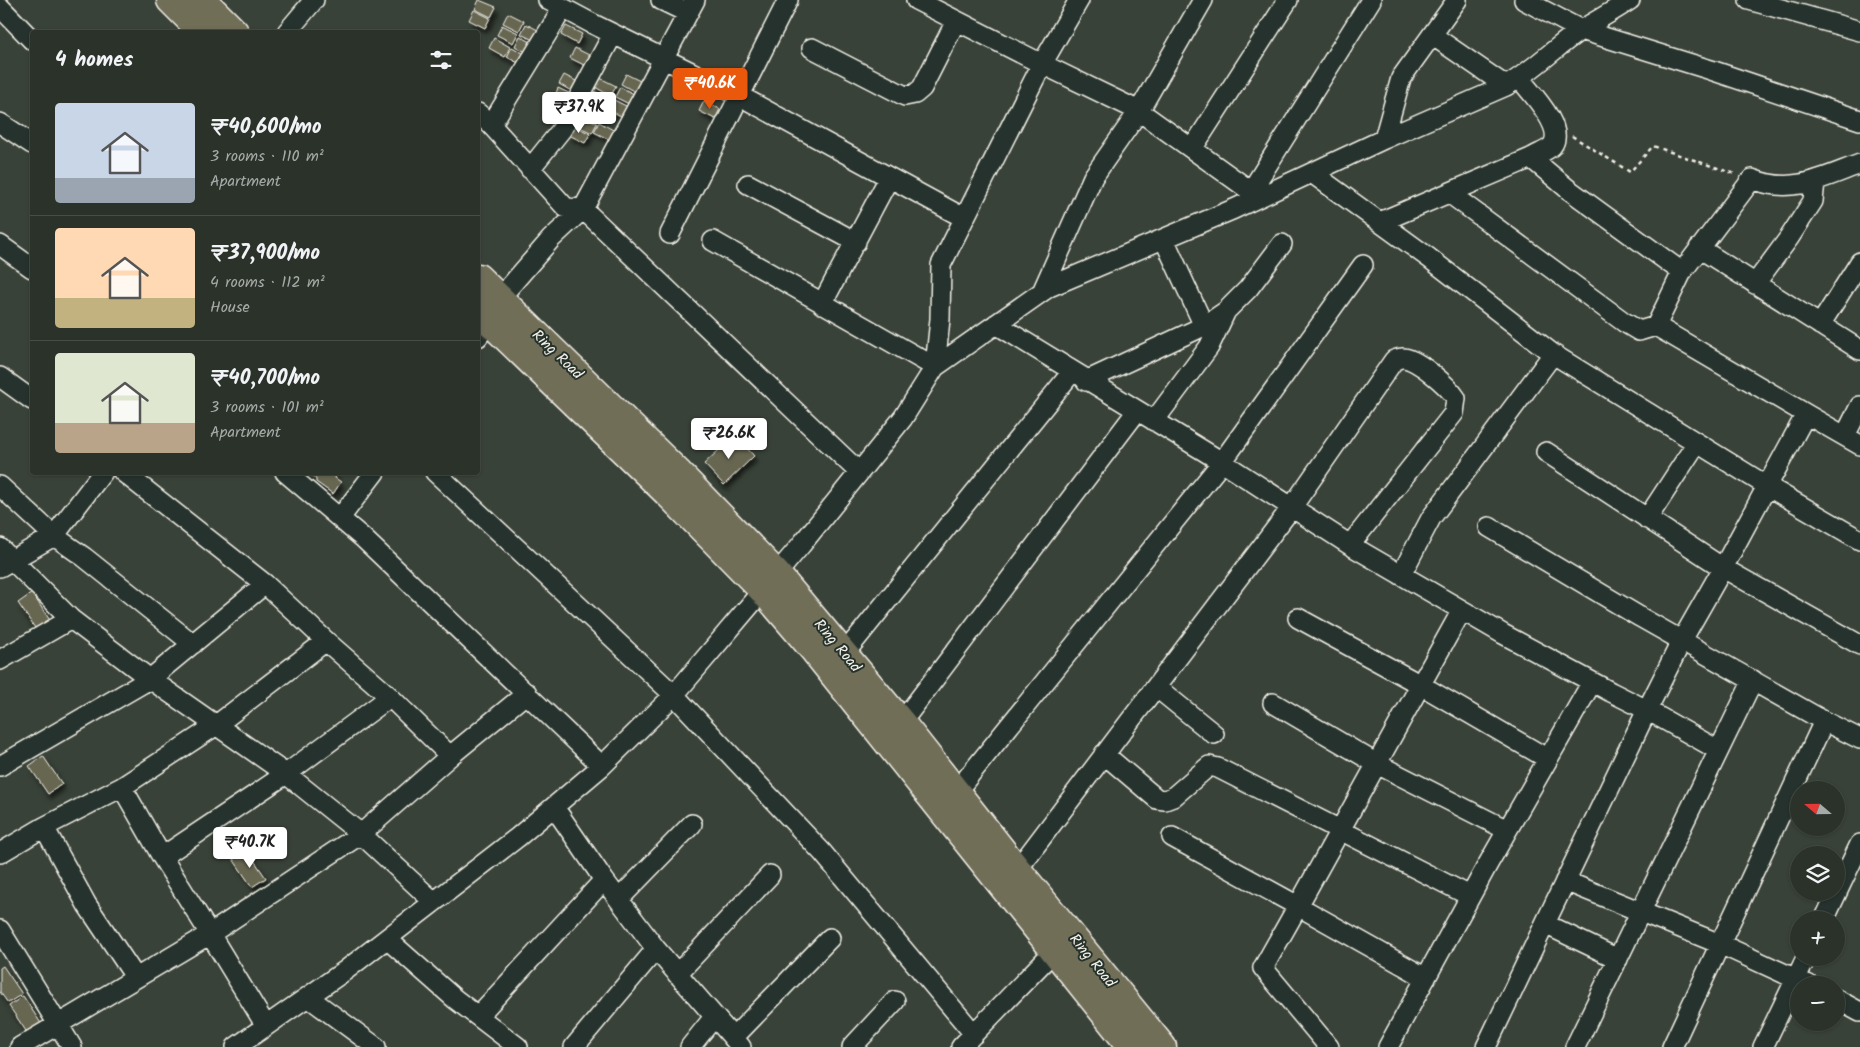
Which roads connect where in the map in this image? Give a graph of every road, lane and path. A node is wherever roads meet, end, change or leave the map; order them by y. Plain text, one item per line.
1 (171, 0) edge
2 (202, 0) edge
3 (314, 0) edge
4 (661, 0) edge
5 (788, 0) edge
6 (916, 0) edge
7 (1080, 0) edge
8 (1203, 0) edge
9 (1288, 0) edge
10 (1371, 0) edge
11 (1457, 0) edge
12 (1524, 0) edge
13 (1630, 0) edge
14 (1749, 0) edge
15 (556, 4) edge
16 (1787, 4) edge
17 (939, 5) edge
18 (0, 7) edge
19 (691, 7) edge
20 (956, 21) junction
21 (201, 30) edge
22 (232, 30) edge
23 (289, 30) edge
24 (1581, 30) junction
25 (1860, 31) edge
26 (612, 34) junction
27 (1432, 35) junction
28 (30, 38) edge
29 (812, 48) dead end
30 (663, 59) junction
31 (1042, 64) junction
32 (1513, 83) junction
33 (740, 96) junction
34 (1139, 111) junction
35 (484, 119) edge
36 (1860, 120) edge
37 (0, 122) edge
38 (1554, 125) junction
39 (1384, 139) junction
40 (30, 143) edge
41 (1192, 149) junction
42 (1531, 158) junction
43 (1860, 164) edge
44 (530, 169) junction
45 (1312, 173) junction
46 (889, 178) junction
47 (1752, 179) junction
48 (1815, 181) junction
49 (748, 184) dead end
50 (1449, 193) junction
51 (1255, 194) junction
52 (583, 209) junction
53 (964, 218) junction
54 (1380, 222) junction
55 (670, 234) dead end
56 (1164, 239) junction
57 (713, 242) dead end
58 (856, 242) junction
59 (1282, 244) dead end
60 (0, 245) edge
61 (1699, 248) junction
62 (1860, 262) edge
63 (30, 263) edge
64 (1363, 265) dead end
65 (1682, 272) junction
66 (1755, 284) junction
67 (480, 288) edge
68 (1042, 292) junction
69 (822, 304) junction
70 (1226, 311) junction
71 (486, 317) edge
72 (996, 324) junction
73 (1820, 325) junction
74 (1204, 326) junction
75 (1656, 326) junction
76 (1860, 350) edge
77 (1553, 354) junction
78 (936, 367) junction
79 (0, 376) edge
80 (1079, 376) junction
81 (30, 398) edge
82 (1860, 406) edge
83 (1137, 411) junction
84 (1806, 414) junction
85 (1154, 421) junction
86 (1852, 440) edge
87 (1696, 444) junction
88 (1546, 452) dead end
89 (1222, 462) junction
90 (859, 472) junction
91 (101, 475) edge
92 (127, 475) edge
93 (289, 475) edge
94 (438, 475) edge
95 (365, 477) edge
96 (0, 486) edge
97 (1767, 486) junction
98 (1292, 507) junction
99 (340, 518) junction
100 (1647, 519) junction
101 (1489, 526) dead end
102 (54, 536) junction
103 (1860, 540) edge
104 (1350, 545) junction
105 (4, 558) edge
106 (1723, 568) junction
107 (1401, 575) junction
108 (770, 582) junction
109 (265, 584) junction
110 (1462, 610) junction
111 (1298, 618) dead end
112 (71, 619) junction
113 (1682, 640) junction
114 (326, 641) junction
115 (193, 644) junction
116 (1860, 645) edge
117 (844, 654) junction
118 (0, 660) edge
119 (150, 680) junction
120 (1753, 680) junction
121 (1592, 682) junction
122 (1419, 684) junction
123 (1156, 687) junction
124 (527, 693) junction
125 (674, 695) junction
126 (390, 697) junction
127 (1273, 704) dead end
128 (1647, 710) junction
129 (1824, 721) junction
130 (901, 722) junction
131 (215, 726) junction
132 (1214, 734) dead end
133 (1860, 738) edge
134 (1718, 750) junction
135 (1104, 754) junction
136 (450, 756) junction
137 (1548, 759) junction
138 (1377, 764) junction
139 (0, 766) edge
140 (602, 766) junction
141 (286, 774) junction
142 (122, 787) junction
143 (956, 792) junction
144 (554, 807) junction
145 (692, 824) dead end
146 (44, 827) junction
147 (1507, 830) junction
148 (1340, 831) junction
149 (361, 834) junction
150 (1172, 837) dead end
151 (1860, 844) edge
152 (0, 854) edge
153 (162, 857) junction
154 (1017, 870) junction
155 (770, 875) dead end
156 (604, 880) junction
157 (1565, 882) junction
158 (1470, 896) junction
159 (619, 900) junction
160 (434, 902) junction
161 (1298, 906) junction
162 (1828, 911) edge
163 (1640, 912) junction
164 (1545, 924) junction
165 (0, 930) edge
166 (210, 934) junction
167 (387, 938) junction
168 (830, 938) dead end
169 (1720, 944) junction
170 (656, 949) junction
171 (1054, 950) junction
172 (7, 959) edge
173 (1618, 959) junction
174 (676, 974) junction
175 (1792, 976) edge
176 (136, 978) junction
177 (1426, 978) junction
178 (308, 997) junction
179 (895, 1001) dead end
180 (1790, 1002) edge
181 (1845, 1004) edge
182 (1860, 1012) edge
183 (478, 1016) junction
184 (714, 1017) junction
185 (59, 1024) junction
186 (266, 1026) junction
187 (968, 1040) edge
188 (737, 1042) edge
189 (20, 1047) edge
190 (72, 1047) edge
191 (236, 1047) edge
192 (376, 1047) edge
193 (518, 1047) edge
194 (574, 1047) edge
195 (690, 1047) edge
196 (852, 1047) edge
197 (1132, 1047) edge
198 (1162, 1047) edge
199 (1329, 1047) edge
200 (1388, 1047) edge
201 (1486, 1047) edge
202 (1575, 1047) edge
203 (1672, 1047) edge
204 (1763, 1047) edge

1 - 21 highway
2 - 22 highway
3 - 23 street
4 - 19 street
5 - 33 street
6 - 17 street
7 - 31 street
8 - 34 street
9 - 41 street
10 - 51 street
11 - 27 street
12 - 24 street
13 - 24 street
14 - 16 street
15 - 26 street
15 - 35 street
16 - 25 street
17 - 20 street
18 - 28 street
19 - 30 street
20 - 29 street
20 - 31 street
24 - 32 street
24 - 36 street
26 - 30 street
26 - 44 street
27 - 32 street
27 - 39 street
30 - 33 street
30 - 52 street
31 - 34 street
31 - 53 street
32 - 38 street
32 - 39 street
33 - 46 street
33 - 55 street
34 - 41 street
34 - 68 street
35 - 44 street
37 - 40 street
38 - 42 street
38 - 47 path
39 - 45 street
41 - 51 street
42 - 50 street
42 - 65 street
43 - 48 street
44 - 52 street
45 - 51 street
45 - 54 street
46 - 53 street
46 - 58 street
47 - 48 street
47 - 61 street
48 - 66 street
49 - 58 street
50 - 54 street
50 - 75 street
51 - 56 street
52 - 71 street
52 - 90 street
53 - 78 street
54 - 77 street
56 - 68 street
56 - 74 street
57 - 69 street
58 - 69 street
59 - 70 street
60 - 63 street
61 - 65 street
61 - 66 street
62 - 73 street
64 - 89 street
65 - 75 street
66 - 73 street
67 - 71 highway, Ring Road
68 - 72 street
69 - 78 street
70 - 74 street
70 - 85 street
71 - 108 highway, Ring Road
72 - 78 street
72 - 80 street
73 - 76 street
74 - 80 street
75 - 84 street
77 - 87 street
77 - 107 street
78 - 90 street
79 - 81 street
80 - 83 street
80 - 117 street
82 - 86 street
83 - 85 street
83 - 130 street
84 - 86 street
84 - 97 street
85 - 89 street
87 - 97 street
87 - 100 street
88 - 100 street
89 - 98 street
89 - 143 street
90 - 108 street
91 - 102 street
92 - 109 street
93 - 99 street
94 - 125 street
95 - 99 street
96 - 102 street
97 - 103 street
97 - 106 street
98 - 104 street
98 - 104 street
98 - 123 street
99 - 124 street
100 - 106 street
101 - 113 street
102 - 105 street
102 - 115 street
104 - 107 street
105 - 112 street
106 - 113 street
106 - 116 street
107 - 110 street
108 - 117 highway, Ring Road
108 - 125 street
108 - 171 highway, Ring Road
109 - 114 street
109 - 115 street
110 - 121 street
110 - 122 street
111 - 122 street
112 - 118 street
112 - 119 street
113 - 120 street
113 - 128 street
114 - 126 street
114 - 131 street
115 - 119 street
117 - 130 highway, Ring Road
119 - 131 street
119 - 139 street
120 - 129 street
120 - 134 street
121 - 128 street
121 - 137 street
122 - 137 street
122 - 138 street
123 - 132 street
123 - 135 street
124 - 136 street
124 - 140 street
125 - 140 street
125 - 187 street
126 - 136 street
126 - 141 street
127 - 138 street
128 - 134 street
128 - 157 street
129 - 133 street
129 - 169 street
130 - 143 highway, Ring Road
131 - 141 street
131 - 142 street
134 - 163 street
135 - 148 street
135 - 154 street
136 - 149 street
137 - 147 street
138 - 147 street
138 - 148 street
140 - 144 street
141 - 149 street
141 - 153 street
142 - 146 street
142 - 153 street
143 - 154 highway, Ring Road
144 - 156 street
144 - 160 street
145 - 159 street
146 - 152 street
146 - 176 street
147 - 158 street
148 - 158 street
148 - 161 street
149 - 160 street
149 - 166 street
150 - 161 street
151 - 162 street
153 - 166 street
154 - 198 highway, Ring Road
155 - 174 street
156 - 159 street
156 - 183 street
157 - 163 street
157 - 164 street
158 - 177 street
159 - 170 street
160 - 167 street
161 - 177 street
161 - 199 street
163 - 169 street
163 - 173 street
164 - 173 street
164 - 201 street
165 - 172 street
166 - 176 street
166 - 186 street
167 - 178 street
167 - 183 street
168 - 188 street
169 - 175 street
169 - 203 street
170 - 174 street
170 - 194 street
171 - 187 street
171 - 197 highway, Ring Road
172 - 185 street
173 - 202 street
174 - 184 street
176 - 185 street
177 - 200 street
178 - 186 street
178 - 192 street
179 - 196 street
180 - 204 street
181 - 182 street
183 - 193 street
184 - 188 street
184 - 195 street
185 - 189 street
185 - 190 street
186 - 191 street

